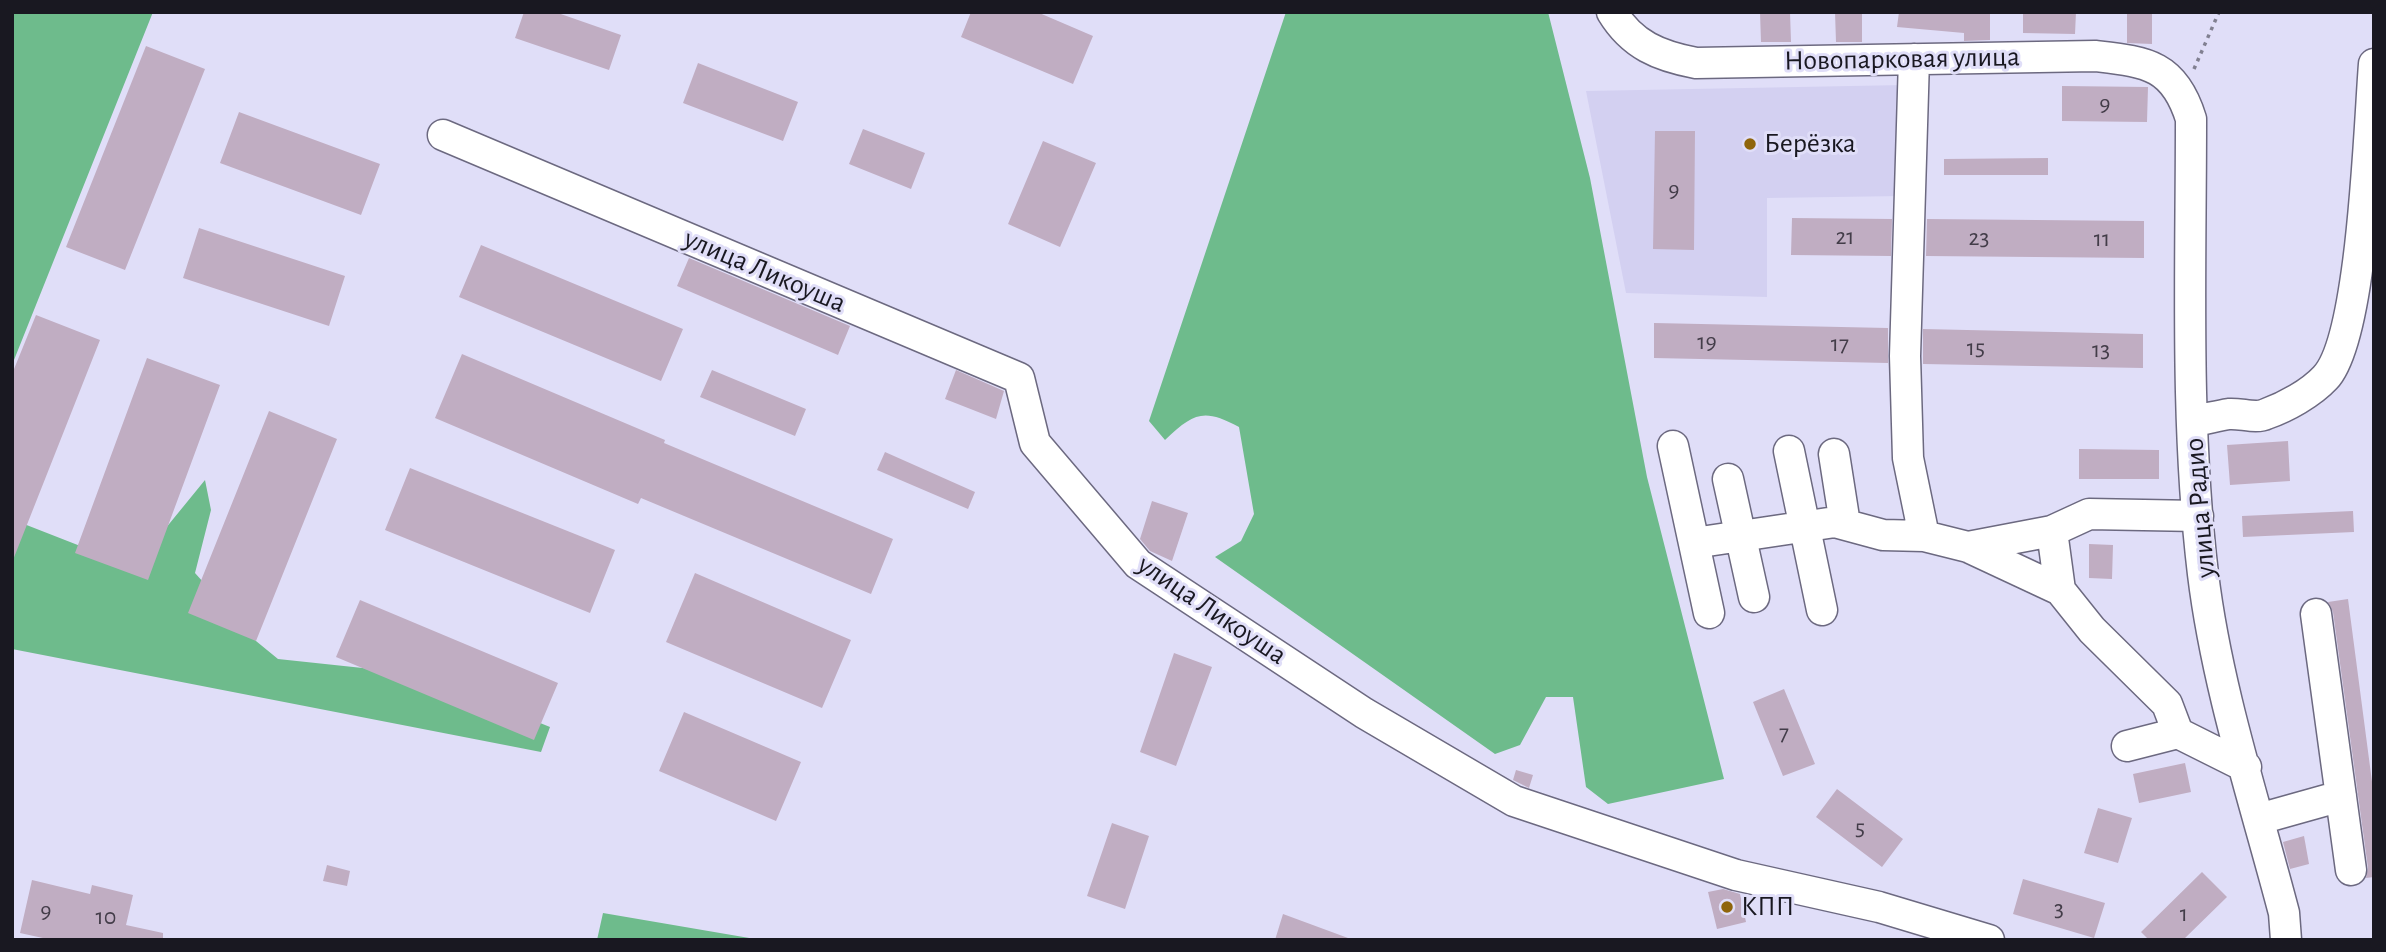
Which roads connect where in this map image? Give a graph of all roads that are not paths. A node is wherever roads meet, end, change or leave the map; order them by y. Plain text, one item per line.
1 (1612, 12) edge
2 (1914, 59) junction
3 (2374, 64) edge
4 (2175, 84) joint
5 (443, 135) dead end
6 (2193, 421) junction
7 (1673, 446) dead end
8 (1789, 451) dead end
9 (1834, 454) dead end
10 (1728, 479) dead end
11 (2197, 516) junction
12 (1805, 524) junction
13 (1845, 524) junction
14 (2052, 531) junction
15 (1740, 535) junction
16 (1924, 536) junction
17 (1694, 542) junction
18 (1968, 547) junction
19 (2060, 590) junction
20 (1754, 597) dead end
21 (1822, 610) dead end
22 (1709, 613) dead end
23 (2316, 614) dead end
24 (2178, 733) junction
25 (2127, 746) dead end
26 (2246, 767) junction
27 (2341, 796) junction
28 (2259, 819) junction
29 (2351, 870) dead end
30 (1989, 940) edge
31 (2287, 940) edge

1 - 2 street, Новопарковая улица
2 - 4 street, Новопарковая улица
2 - 16 street
3 - 6 street
4 - 6 street, улица Радио
5 - 30 street, улица Ликоуша
6 - 11 street, улица Радио
7 - 17 street
8 - 12 street
9 - 13 street
10 - 15 street
11 - 14 street
11 - 26 street, улица Радио
12 - 13 street
12 - 15 street
12 - 21 street
13 - 16 street
14 - 18 street
14 - 19 street
15 - 17 street
15 - 20 street
16 - 18 street
17 - 22 street
18 - 19 street
19 - 24 street
23 - 27 street
24 - 25 street
24 - 26 street
26 - 28 street, улица Радио
27 - 28 street
27 - 29 street
28 - 31 street, улица Радио

